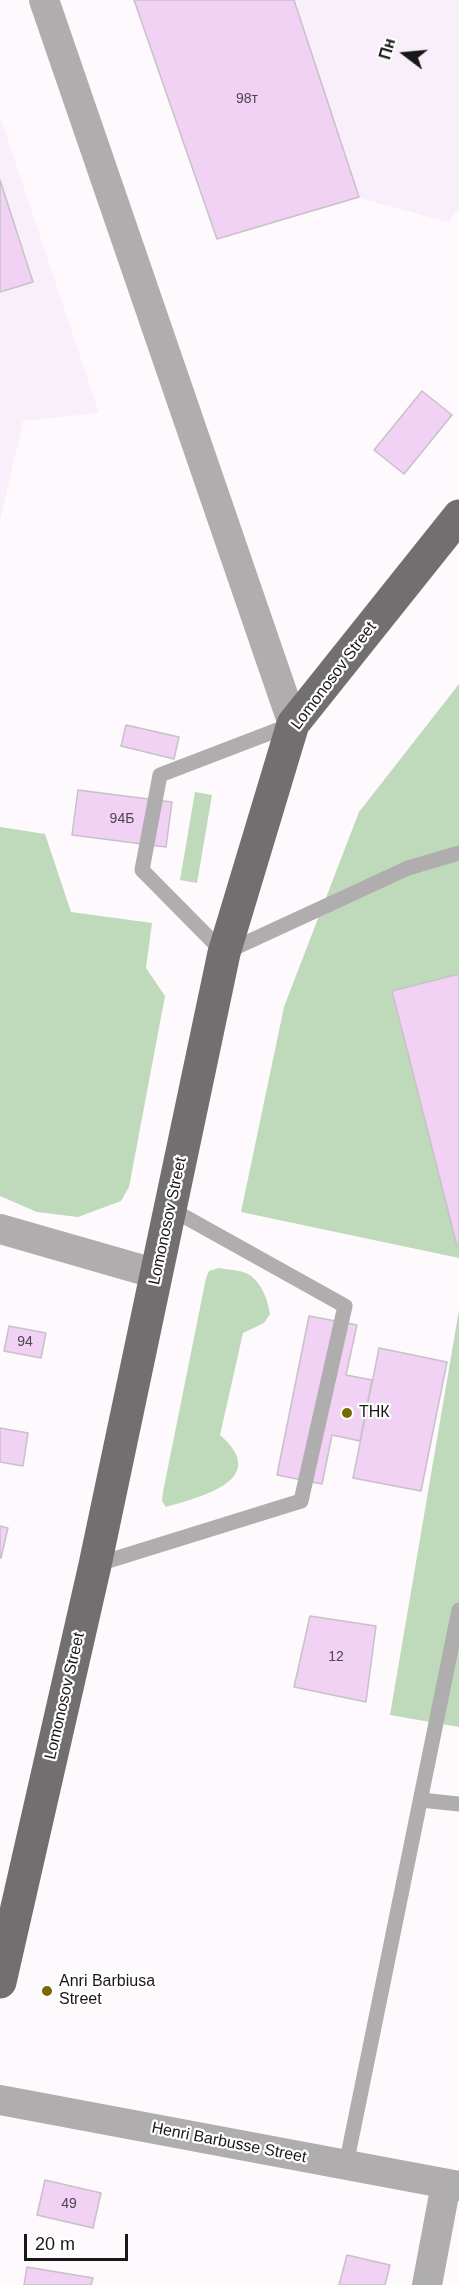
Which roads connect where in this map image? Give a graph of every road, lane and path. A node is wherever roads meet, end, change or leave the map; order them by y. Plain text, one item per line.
1 (44, 0) edge
2 (459, 516) edge
3 (293, 724) junction
4 (459, 853) edge
5 (224, 953) junction
6 (171, 1209) junction
7 (0, 1229) edge
8 (157, 1274) junction
9 (95, 1565) junction
10 (459, 1610) edge
11 (421, 1800) junction
12 (459, 1804) edge
13 (0, 1982) edge
14 (0, 2100) edge
15 (346, 2165) junction
16 (452, 2185) edge
17 (427, 2285) edge

1 - 3 street
2 - 3 main road, Lomonosov Street
3 - 5 main road, Lomonosov Street
3 - 5 lane
4 - 5 lane
5 - 6 main road, Lomonosov Street
6 - 8 main road, Lomonosov Street
6 - 9 lane
7 - 8 street
8 - 9 main road, Lomonosov Street
9 - 13 main road, Lomonosov Street
10 - 11 lane
11 - 12 lane
11 - 15 lane
14 - 15 street, Henri Barbusse Street
15 - 16 street, Henri Barbusse Street
16 - 17 street

